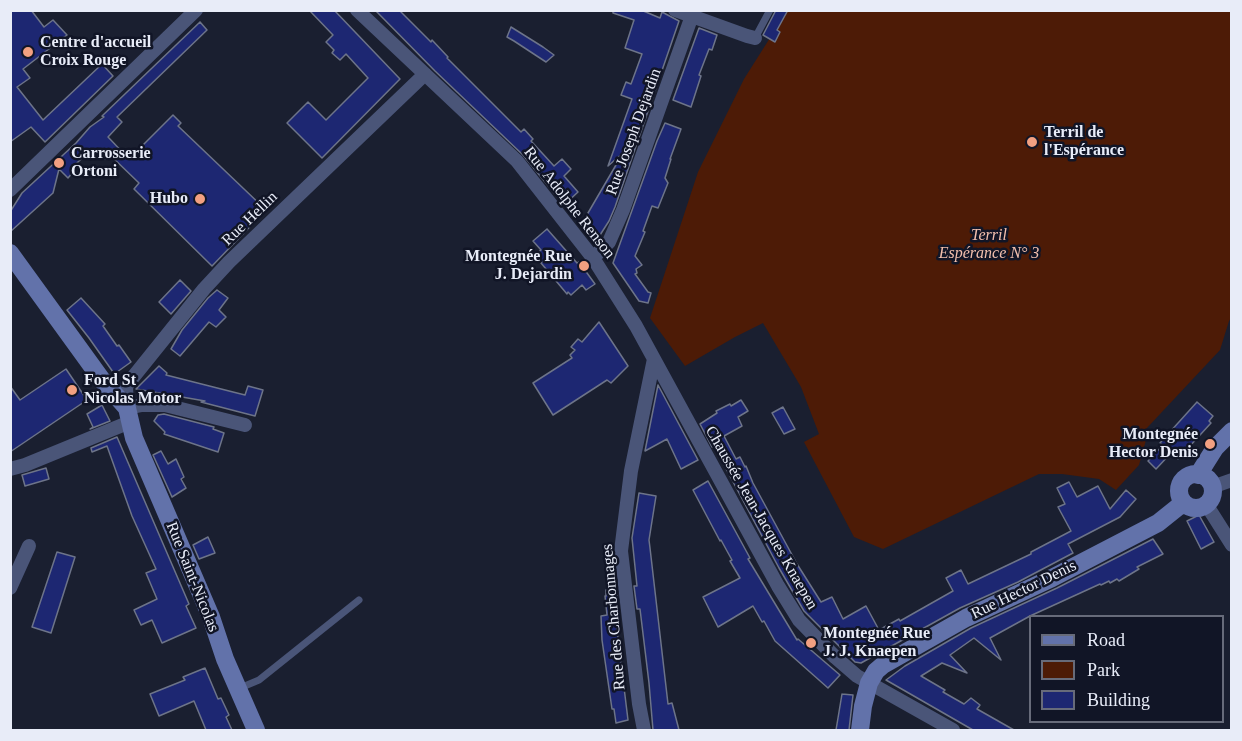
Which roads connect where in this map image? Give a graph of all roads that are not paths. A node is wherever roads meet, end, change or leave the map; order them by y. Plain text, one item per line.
1 (196, 10) edge
2 (357, 10) edge
3 (675, 10) edge
4 (770, 10) edge
5 (693, 13) edge
6 (755, 38) joint
7 (425, 74) junction
8 (10, 190) edge
9 (10, 253) edge
10 (593, 258) junction
11 (654, 359) junction
12 (128, 415) junction
13 (245, 425) dead end
14 (1232, 431) edge
15 (10, 469) edge
16 (1232, 480) edge
17 (1205, 481) junction
18 (1184, 504) junction
19 (1206, 504) junction
20 (1232, 545) edge
21 (29, 546) dead end
22 (10, 588) edge
23 (359, 600) dead end
24 (869, 683) junction
25 (237, 689) junction
26 (256, 730) edge
27 (644, 730) edge
28 (860, 730) edge
29 (953, 730) edge

1 - 8 street
2 - 7 street, Rue Adolphe Renson
3 - 5 street
4 - 6 lane
5 - 6 street
5 - 10 street, Rue Joseph Dejardin
7 - 10 street, Rue Adolphe Renson
7 - 12 street, Rue Hellin
9 - 12 street, Rue Saint-Nicolas
10 - 11 street, Rue Adolphe Renson
11 - 24 street, Chaussée Jean-Jacques Knaepen
11 - 27 street, Rue des Charbonnages
12 - 13 street
12 - 15 street
12 - 25 street, Rue Saint-Nicolas
14 - 17 street
16 - 17 street
17 - 18 street
17 - 19 street
18 - 19 street
18 - 24 street, Rue Hector Denis
19 - 20 street
21 - 22 street
23 - 25 lane
24 - 28 street
24 - 29 street, Chaussée Jean-Jacques Knaepen
25 - 26 street, Rue Saint-Nicolas

